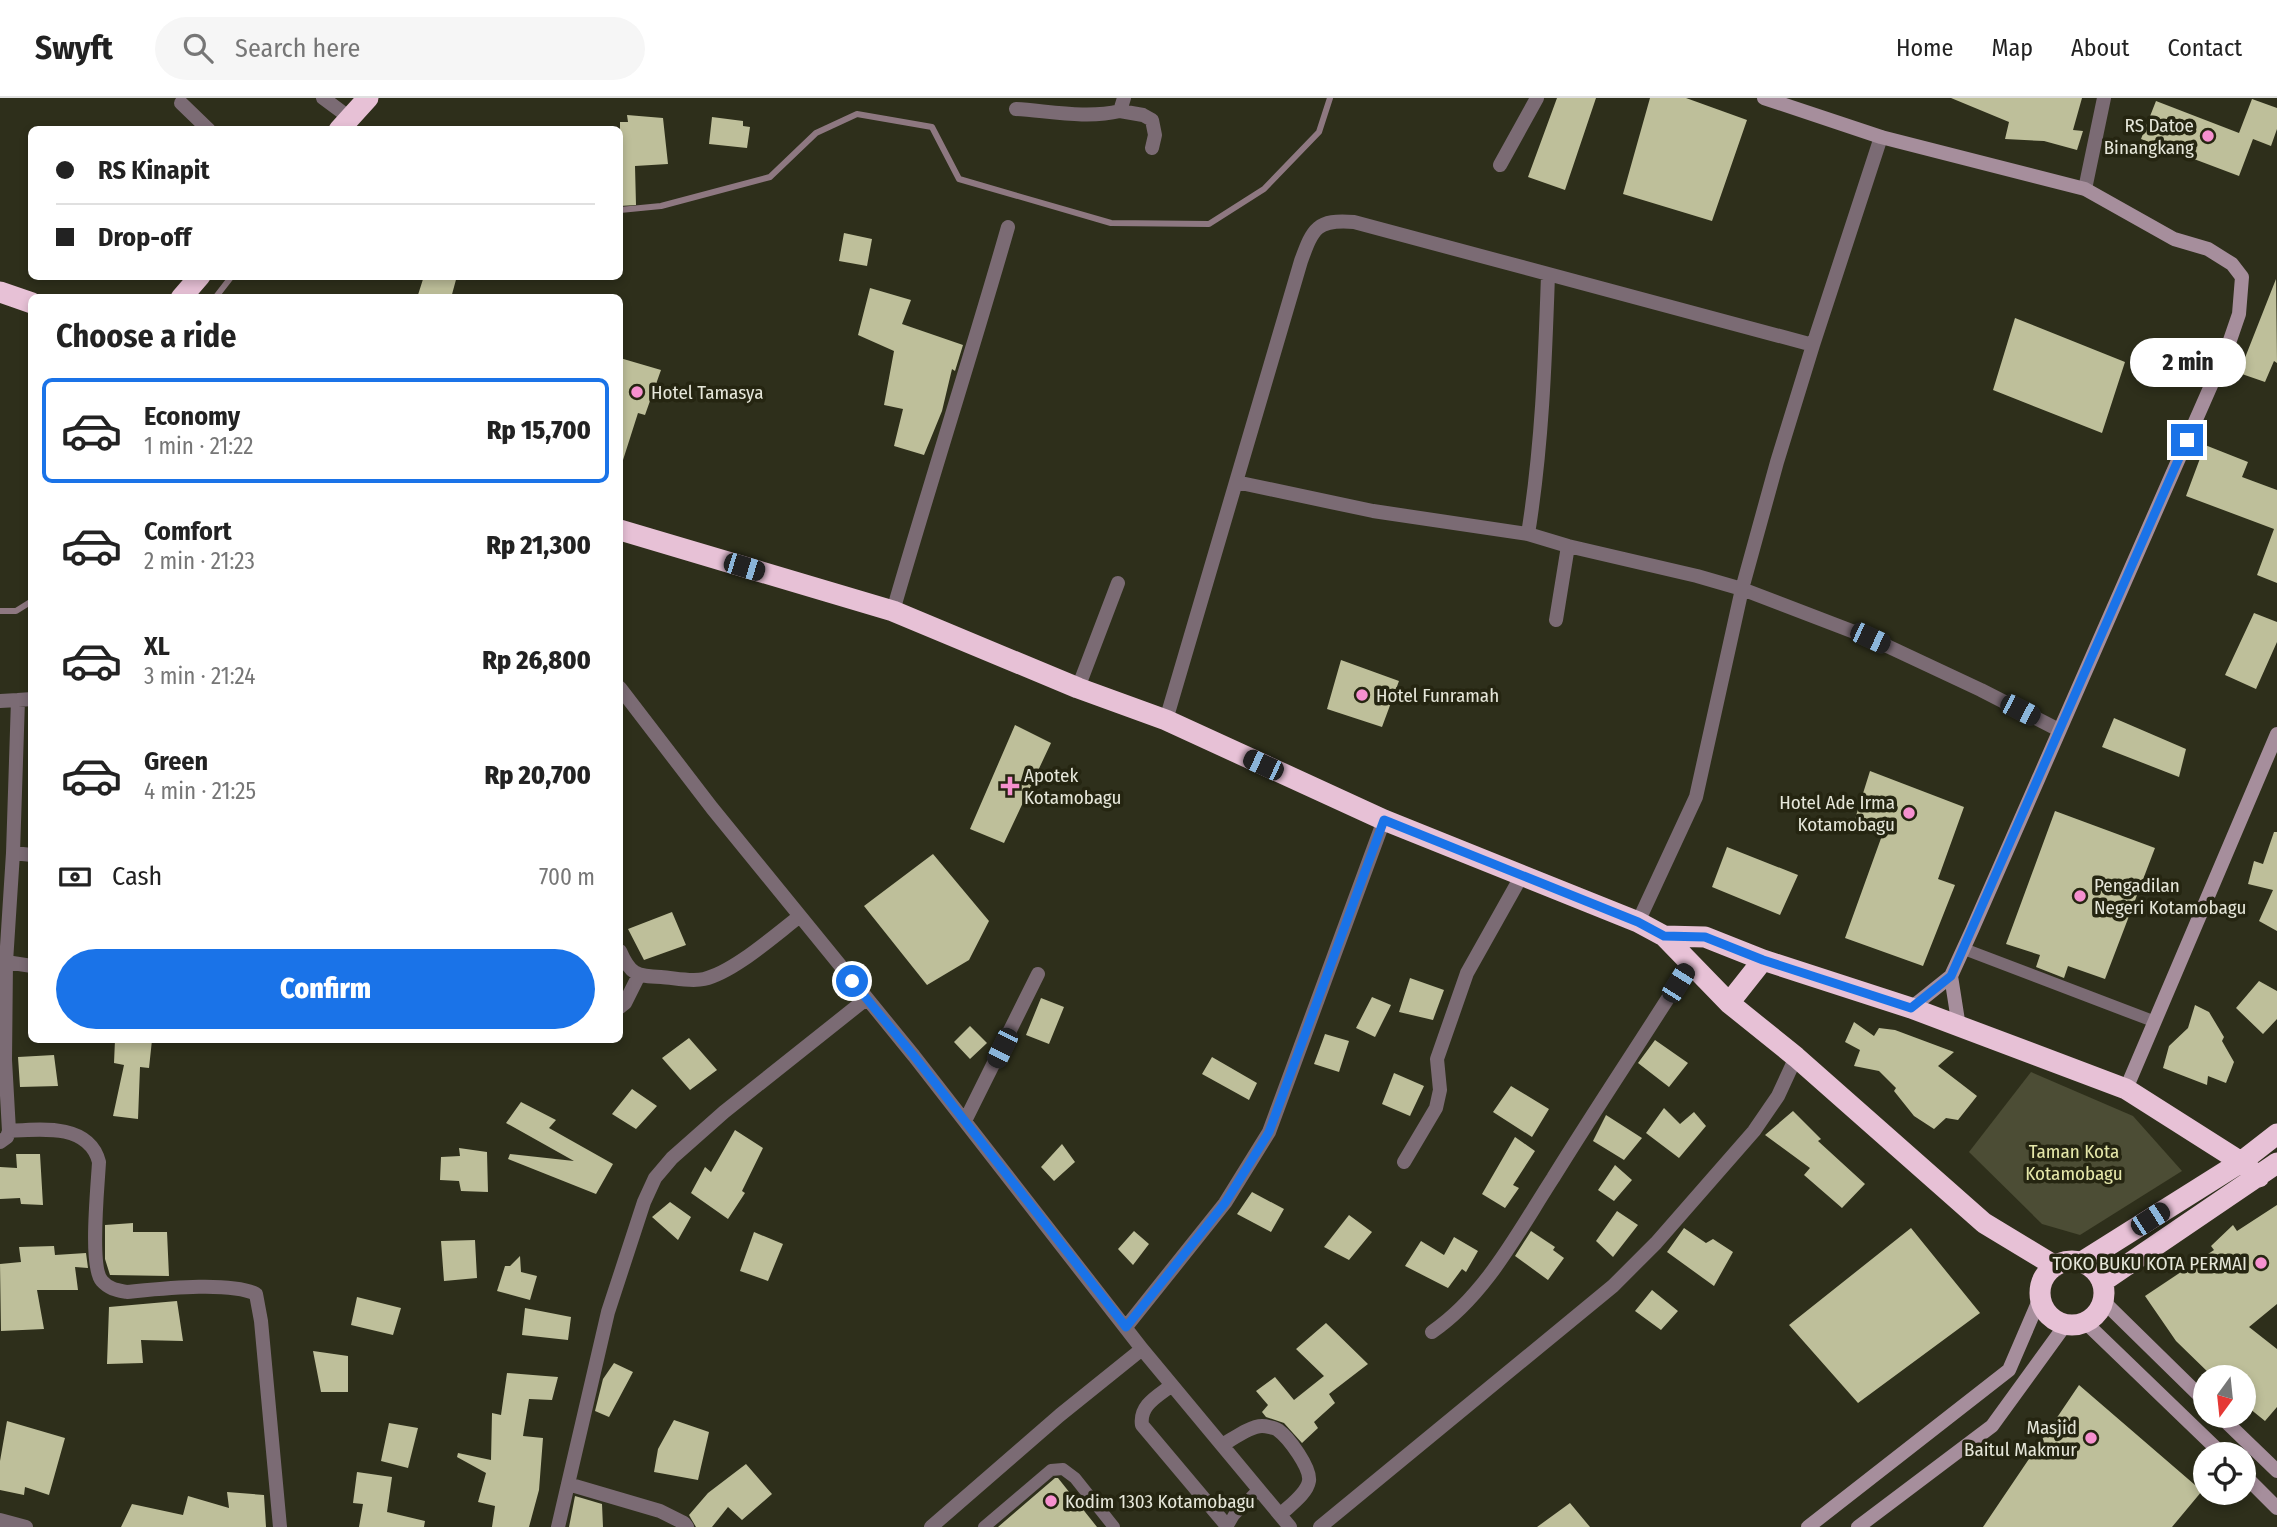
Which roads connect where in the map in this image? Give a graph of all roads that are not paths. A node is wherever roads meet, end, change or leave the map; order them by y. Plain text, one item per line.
1 (323, 98) edge
2 (368, 98) edge
3 (1537, 98) edge
4 (1764, 98) edge
5 (2104, 98) edge
6 (181, 103) dead end
7 (1122, 105) edge
8 (1016, 109) dead end
9 (345, 124) edge
10 (205, 126) edge
11 (1881, 137) junction
12 (1152, 148) dead end
13 (1500, 165) dead end
14 (2085, 189) junction
15 (1008, 227) dead end
16 (1548, 275) junction
17 (197, 280) edge
18 (0, 292) edge
19 (184, 294) edge
20 (28, 302) edge
21 (1813, 345) junction
22 (1236, 482) junction
23 (623, 531) edge
24 (1528, 534) junction
25 (1568, 547) junction
26 (1118, 583) dead end
27 (1742, 589) junction
28 (893, 611) junction
29 (1556, 620) dead end
30 (1077, 688) junction
31 (623, 692) edge
32 (24, 699) edge
33 (0, 701) edge
34 (1166, 720) junction
35 (2059, 730) junction
36 (2277, 734) edge
37 (1384, 820) junction
38 (13, 853) junction
39 (28, 855) edge
40 (1522, 875) junction
41 (4, 909) edge
42 (800, 916) junction
43 (1638, 922) junction
44 (1664, 936) junction
45 (1964, 949) junction
46 (623, 957) edge
47 (1763, 960) junction
48 (6, 962) junction
49 (1691, 962) junction
50 (28, 965) edge
51 (1038, 974) dead end
52 (639, 975) junction
53 (1951, 976) junction
54 (866, 999) junction
55 (1729, 1003) junction
56 (623, 1005) edge
57 (1911, 1008) junction
58 (2153, 1021) junction
59 (1959, 1027) junction
60 (1796, 1057) junction
61 (2126, 1089) junction
62 (4, 1096) edge
63 (965, 1121) junction
64 (2277, 1134) edge
65 (4, 1137) edge
66 (1404, 1162) dead end
67 (2241, 1162) junction
68 (2277, 1164) edge
69 (2259, 1177) junction
70 (2082, 1262) junction
71 (2055, 1266) junction
72 (2102, 1291) junction
73 (2040, 1298) junction
74 (2076, 1323) junction
75 (1126, 1327) junction
76 (1432, 1332) dead end
77 (1142, 1349) junction
78 (1172, 1385) junction
79 (2193, 1388) edge
80 (2232, 1428) edge
81 (2209, 1442) edge
82 (1222, 1446) junction
83 (2277, 1471) edge
84 (568, 1484) junction
85 (2256, 1487) edge
86 (1259, 1489) junction
87 (2277, 1508) edge
88 (1280, 1515) junction
89 (0, 1520) edge
90 (26, 1527) edge
91 (280, 1527) edge
92 (558, 1527) edge
93 (687, 1527) edge
94 (931, 1527) edge
95 (984, 1527) edge
96 (1114, 1527) edge
97 (1227, 1527) edge
98 (1290, 1527) edge
99 (1320, 1527) edge
100 (1808, 1527) edge
101 (1858, 1527) edge

1 - 9 street
2 - 9 highway
3 - 13 street
4 - 11 street
5 - 14 street
6 - 10 street
7 - 8 street
7 - 12 street
11 - 14 street
11 - 21 street
14 - 35 street
15 - 28 street
16 - 21 street
16 - 22 street
16 - 24 street
17 - 19 highway
18 - 20 highway
21 - 27 street
22 - 24 street
22 - 34 street
23 - 28 highway
24 - 25 street
25 - 27 street
25 - 29 street
26 - 30 street
27 - 35 street
27 - 43 street
28 - 30 highway
30 - 34 highway
31 - 42 street
32 - 33 street
32 - 38 street
34 - 37 highway
35 - 45 street
36 - 58 street
37 - 40 highway
37 - 75 street
38 - 39 street
38 - 41 street
40 - 43 highway
40 - 66 street
41 - 48 street
42 - 52 street
42 - 54 street
43 - 44 highway
44 - 47 highway
44 - 49 highway
45 - 53 street
45 - 58 lane
46 - 52 street
47 - 55 highway
47 - 57 highway
48 - 50 street
48 - 62 street
49 - 55 highway
49 - 76 street
51 - 63 street
52 - 56 street
53 - 57 street
53 - 59 street
54 - 63 street
54 - 84 street
55 - 60 highway
57 - 59 highway
58 - 61 street
59 - 61 highway
60 - 71 highway
60 - 99 street
61 - 67 highway
62 - 65 street
63 - 75 street
64 - 67 highway
65 - 91 street
67 - 69 highway
67 - 70 highway
68 - 69 highway
69 - 72 highway
70 - 71 highway
70 - 72 highway
71 - 73 highway
72 - 74 highway
72 - 79 street
73 - 74 highway
73 - 100 street
74 - 81 street
74 - 101 street
75 - 77 street
77 - 78 street
77 - 94 street
78 - 82 street
78 - 97 street
80 - 83 street
82 - 86 street
82 - 88 street
84 - 92 street
84 - 93 street
85 - 87 street
86 - 88 street
86 - 97 lane
88 - 98 street
89 - 90 street
95 - 96 lane

